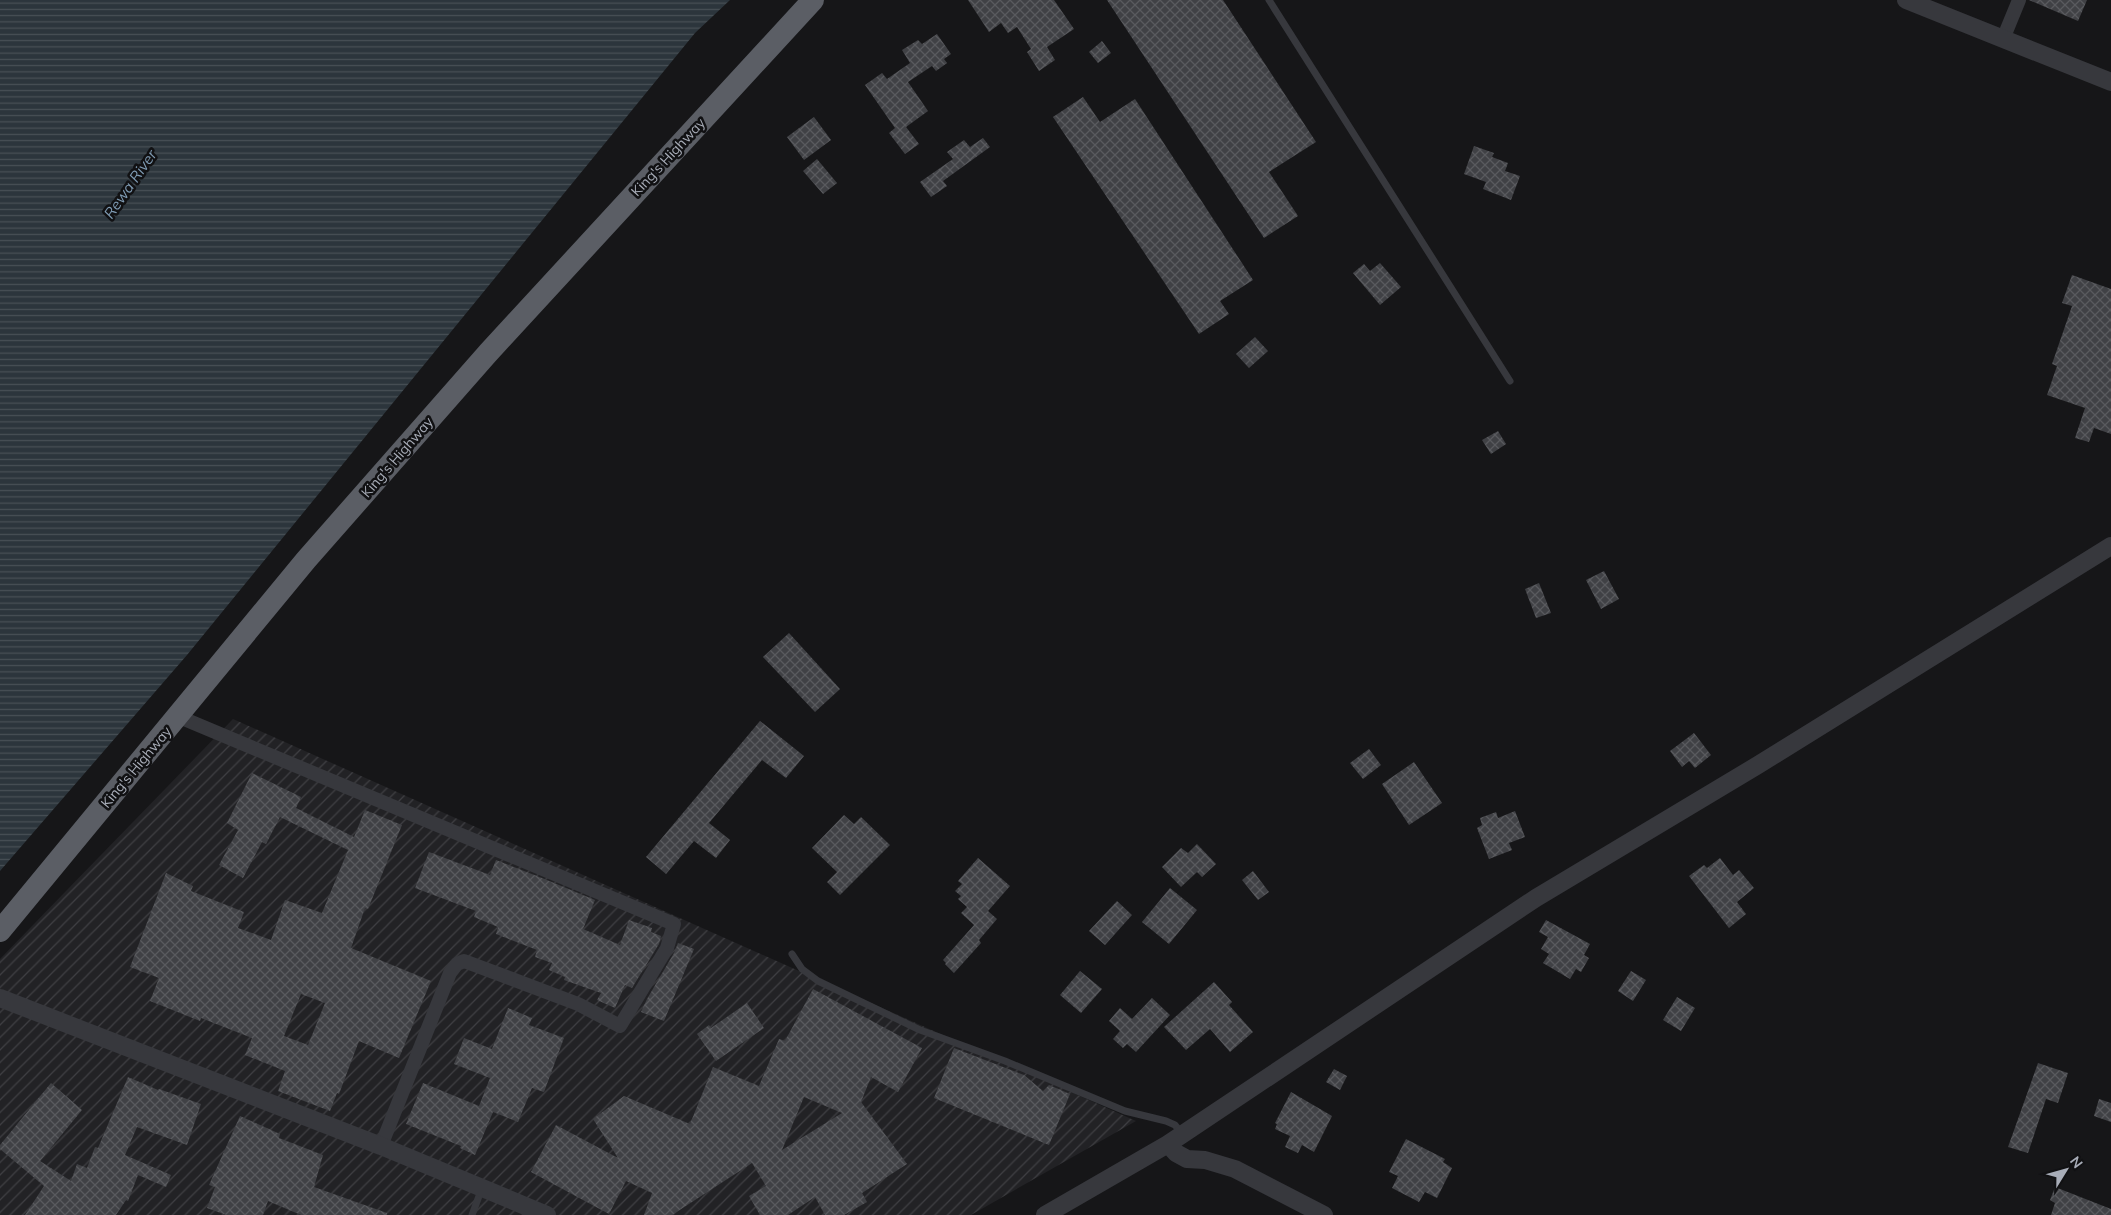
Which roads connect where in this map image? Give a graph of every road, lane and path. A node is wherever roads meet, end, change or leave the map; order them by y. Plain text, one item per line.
1 (812, 0) edge
2 (1269, 0) edge
3 (1906, 0) edge
4 (2019, 0) edge
5 (2003, 39) junction
6 (2111, 82) edge
7 (1510, 381) dead end
8 (2111, 546) edge
9 (178, 716) junction
10 (0, 931) edge
11 (792, 954) dead end
12 (0, 998) edge
13 (1176, 1140) junction
14 (382, 1146) junction
15 (482, 1188) junction
16 (472, 1215) edge
17 (547, 1215) edge
18 (1045, 1215) edge
19 (1324, 1215) edge

1 - 9 highway, King's Highway
2 - 7 lane
3 - 5 street
4 - 5 street
5 - 6 street
8 - 13 street
9 - 10 highway, King's Highway
9 - 14 street
11 - 13 lane
12 - 14 street
13 - 18 street
13 - 19 street
14 - 15 street
15 - 16 lane
15 - 17 street

